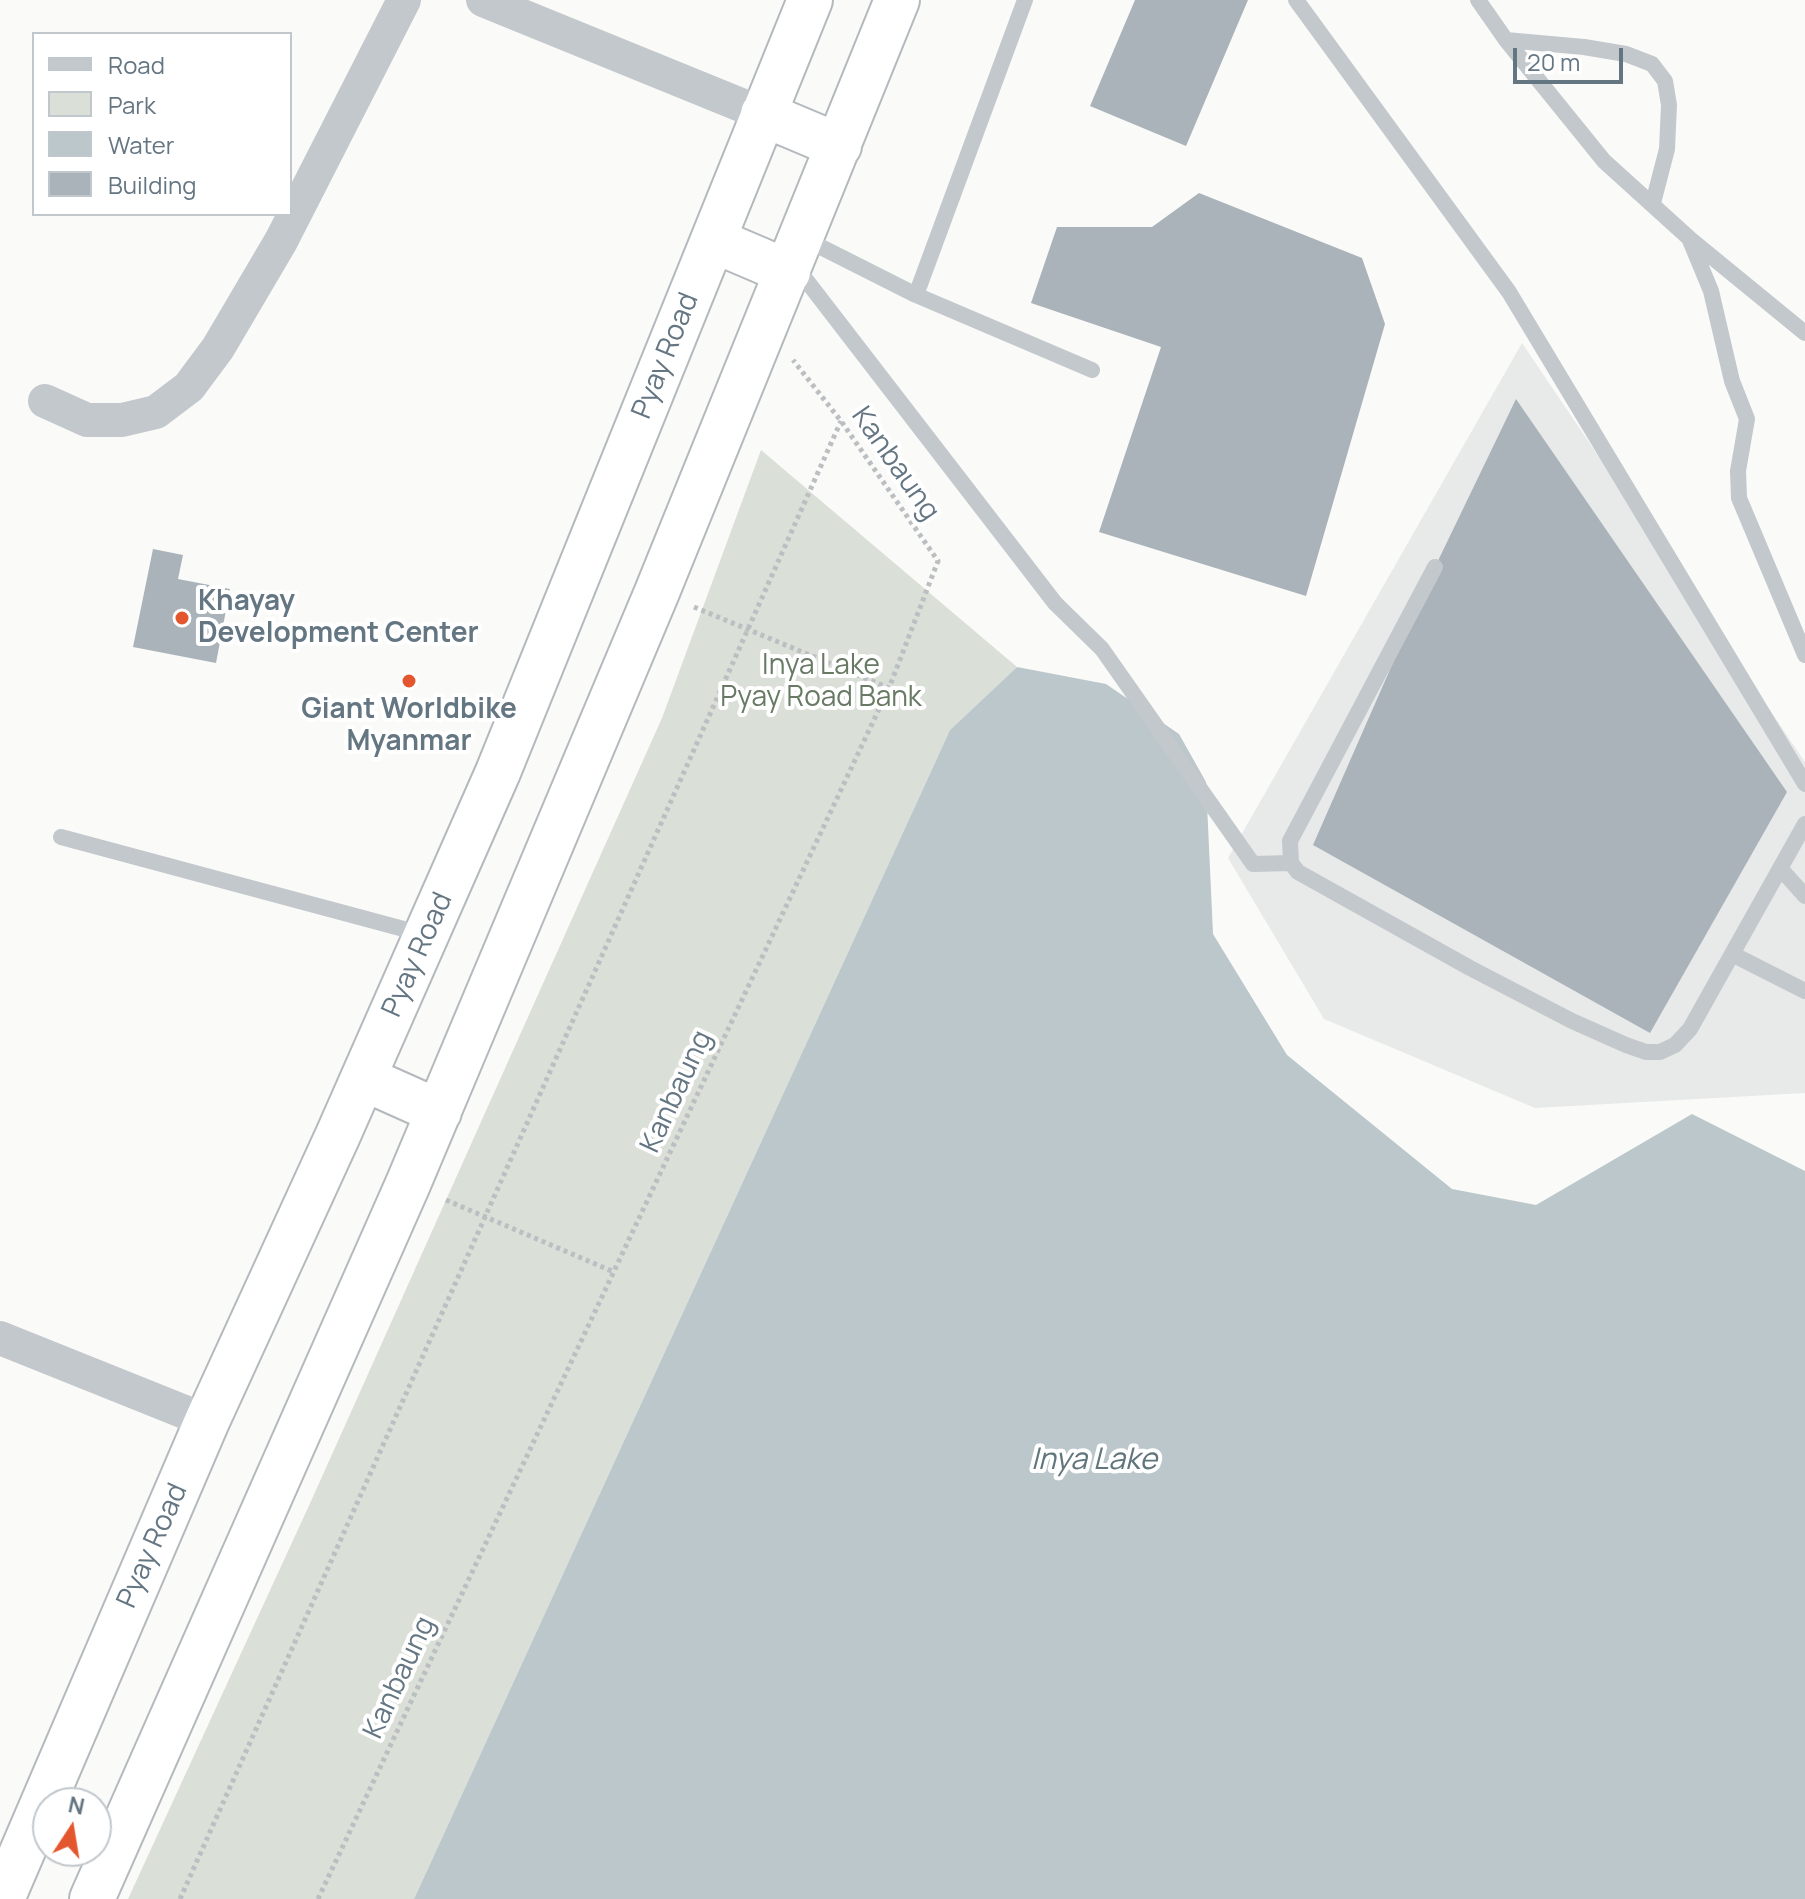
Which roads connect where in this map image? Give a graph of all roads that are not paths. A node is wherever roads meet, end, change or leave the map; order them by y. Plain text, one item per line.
1 (404, 0) edge
2 (483, 0) edge
3 (810, 0) edge
4 (897, 0) edge
5 (1025, 0) edge
6 (1296, 0) edge
7 (1478, 0) edge
8 (1506, 40) junction
9 (763, 114) junction
10 (839, 146) junction
11 (1653, 203) junction
12 (1689, 238) junction
13 (713, 240) junction
14 (794, 257) junction
15 (916, 295) junction
16 (1805, 333) edge
17 (1092, 370) dead end
18 (45, 401) dead end
19 (1435, 567) dead end
20 (1805, 655) edge
21 (1805, 784) edge
22 (1805, 824) edge
23 (61, 837) dead end
24 (1291, 863) junction
25 (1780, 868) junction
26 (1805, 896) edge
27 (427, 935) junction
28 (1732, 954) junction
29 (1805, 971) edge
30 (1801, 989) edge
31 (363, 1078) junction
32 (439, 1112) junction
33 (0, 1338) edge
34 (207, 1421) junction
35 (2, 1899) edge
36 (92, 1899) edge

1 - 18 street
2 - 9 street
3 - 9 highway, Pyay Road
4 - 10 highway
5 - 15 lane
6 - 21 lane
7 - 8 lane
8 - 11 lane
8 - 11 lane
9 - 10 highway
9 - 13 highway, Pyay Road
10 - 14 highway
11 - 12 lane
12 - 16 lane
12 - 20 lane
13 - 14 highway
13 - 27 highway, Pyay Road
14 - 15 lane
14 - 24 lane
14 - 32 highway
15 - 17 lane
19 - 24 lane
22 - 25 lane
23 - 27 lane
24 - 28 lane
25 - 26 lane
25 - 28 lane
27 - 31 highway, Pyay Road
28 - 30 lane
29 - 30 lane
31 - 32 highway
31 - 34 highway, Pyay Road
32 - 36 highway
33 - 34 street
34 - 35 highway, Pyay Road

